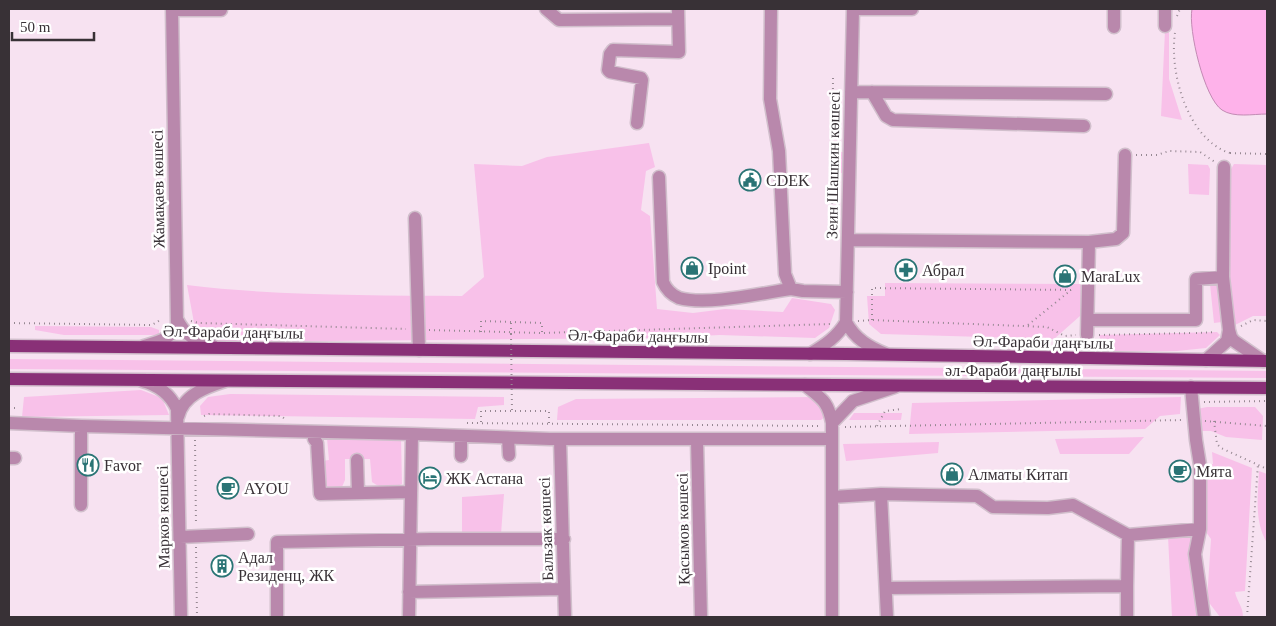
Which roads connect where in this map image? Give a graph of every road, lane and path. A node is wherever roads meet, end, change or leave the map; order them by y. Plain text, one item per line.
1 (546, 9) edge
2 (771, 9) edge
3 (853, 9) edge
4 (912, 9) edge
5 (1114, 9) edge
6 (1165, 9) edge
7 (1180, 9) edge
8 (172, 10) edge
9 (221, 10) dead end
10 (678, 14) edge
11 (1172, 25) junction
12 (1114, 27) dead end
13 (833, 78) dead end
14 (851, 92) junction
15 (872, 92) junction
16 (1106, 94) dead end
17 (637, 123) dead end
18 (1084, 126) dead end
19 (1267, 154) edge
20 (1125, 155) joint
21 (1224, 167) joint
22 (659, 177) dead end
23 (415, 218) dead end
24 (848, 239) junction
25 (1089, 242) junction
26 (1222, 277) junction
27 (792, 289) junction
28 (1071, 290) junction
29 (1088, 290) junction
30 (847, 292) junction
31 (162, 319) dead end
32 (177, 319) junction
33 (190, 320) dead end
34 (872, 320) junction
35 (1088, 320) junction
36 (1267, 320) edge
37 (9, 322) edge
38 (511, 322) junction
39 (845, 322) junction
40 (1027, 326) junction
41 (418, 330) junction
42 (1233, 330) junction
43 (481, 332) junction
44 (1212, 332) dead end
45 (511, 333) junction
46 (542, 333) junction
47 (1087, 335) junction
48 (9, 346) edge
49 (142, 347) junction
50 (220, 348) junction
51 (419, 350) junction
52 (810, 354) junction
53 (888, 355) junction
54 (1206, 360) junction
55 (1265, 361) edge
56 (9, 379) edge
57 (133, 379) junction
58 (229, 380) junction
59 (805, 385) junction
60 (895, 386) junction
61 (1191, 388) junction
62 (1267, 388) edge
63 (1267, 401) edge
64 (1202, 402) dead end
65 (9, 408) edge
66 (16, 408) dead end
67 (902, 409) dead end
68 (512, 412) junction
69 (1194, 420) junction
70 (1214, 421) junction
71 (9, 422) edge
72 (178, 422) junction
73 (462, 423) dead end
74 (481, 423) junction
75 (549, 424) junction
76 (834, 425) junction
77 (81, 426) junction
78 (877, 426) junction
79 (1267, 426) edge
80 (195, 429) junction
81 (291, 431) junction
82 (314, 432) junction
83 (412, 434) junction
84 (461, 436) junction
85 (1267, 437) edge
86 (508, 438) junction
87 (560, 439) junction
88 (832, 439) junction
89 (696, 440) junction
90 (509, 455) dead end
91 (461, 456) dead end
92 (357, 460) dead end
93 (1267, 461) edge
94 (1258, 464) junction
95 (1267, 469) edge
96 (411, 492) junction
97 (358, 493) junction
98 (881, 494) junction
99 (832, 497) junction
100 (81, 505) dead end
101 (1200, 529) junction
102 (248, 534) dead end
103 (1128, 535) junction
104 (196, 536) junction
105 (180, 537) junction
106 (411, 539) junction
107 (564, 539) junction
108 (1127, 586) junction
109 (886, 588) junction
110 (564, 589) junction
111 (409, 592) junction
112 (182, 617) edge
113 (197, 617) edge
114 (277, 617) edge
115 (409, 617) edge
116 (565, 617) edge
117 (701, 617) edge
118 (832, 617) edge
119 (887, 617) edge
120 (1127, 617) edge
121 (1204, 617) edge
122 (1247, 617) edge

1 - 10 street
2 - 27 street
3 - 4 street
3 - 14 street, Зеин Шашкин көшесі
5 - 12 street
6 - 11 street
7 - 11 path
8 - 9 street
8 - 32 street, Жамақаев көшесі
10 - 17 street
11 - 19 path
13 - 24 path
14 - 15 street
14 - 24 street, Зеин Шашкин көшесі
15 - 16 street
15 - 18 street
20 - 21 path
20 - 25 street
21 - 26 street
22 - 27 street
23 - 41 street
24 - 25 street
24 - 30 street, Зеин Шашкин көшесі
25 - 29 street
26 - 35 street
26 - 42 street
27 - 30 street
28 - 29 path
28 - 34 path
28 - 40 path
29 - 35 street
30 - 39 street, Зеин Шашкин көшесі
31 - 37 path
32 - 49 street
32 - 50 street
33 - 41 path
34 - 39 path
34 - 40 path
35 - 47 street
36 - 42 path
38 - 43 path
38 - 45 path
38 - 46 path
39 - 46 path
39 - 52 street
39 - 53 street
40 - 47 path
41 - 43 path
41 - 51 street
42 - 54 street
42 - 55 street
43 - 45 path
44 - 47 path
45 - 46 path
45 - 68 path, bridge
48 - 49 main road, Әл-Фараби даңғылы
49 - 50 main road, Әл-Фараби даңғылы
50 - 51 main road, Әл-Фараби даңғылы
51 - 52 main road, Әл-Фараби даңғылы
52 - 53 main road, Әл-Фараби даңғылы
53 - 54 main road, Әл-Фараби даңғылы
54 - 55 main road, Әл-Фараби даңғылы
56 - 57 main road
57 - 58 main road
57 - 72 street
58 - 59 main road
58 - 72 street
59 - 60 main road, әл-Фараби даңғылы
59 - 76 street
60 - 61 main road, әл-Фараби даңғылы
60 - 76 street
61 - 62 main road
61 - 69 street
63 - 64 path
65 - 66 path
67 - 78 path
68 - 74 path
68 - 75 path
69 - 70 path
69 - 78 path
69 - 101 street
70 - 79 path
70 - 94 path
71 - 77 street
72 - 77 street
72 - 80 street
72 - 105 street, Марков көшесі
73 - 74 path
74 - 75 path
75 - 76 path
76 - 78 path
76 - 88 street
77 - 100 street
80 - 81 street
80 - 81 path
80 - 104 path
81 - 82 street
82 - 83 street
82 - 97 street
83 - 84 street
83 - 96 street
84 - 86 street
84 - 91 street
85 - 93 path
86 - 87 street
86 - 90 street
87 - 89 street
87 - 107 street, Бальзак көшесі
88 - 89 street
88 - 99 street
89 - 117 street, Қасымов көшесі
92 - 97 street
94 - 95 path
94 - 122 path
96 - 97 street
96 - 106 street
98 - 99 street
98 - 103 street
98 - 109 street
99 - 118 street
101 - 103 street
101 - 121 street
102 - 104 street
103 - 108 street
104 - 105 street
104 - 113 path
105 - 112 street, Марков көшесі
106 - 107 street
106 - 111 street
106 - 114 street
107 - 110 street, Бальзак көшесі
108 - 109 street
108 - 120 street
109 - 119 street
110 - 111 street
110 - 116 street, Бальзак көшесі
111 - 115 street

